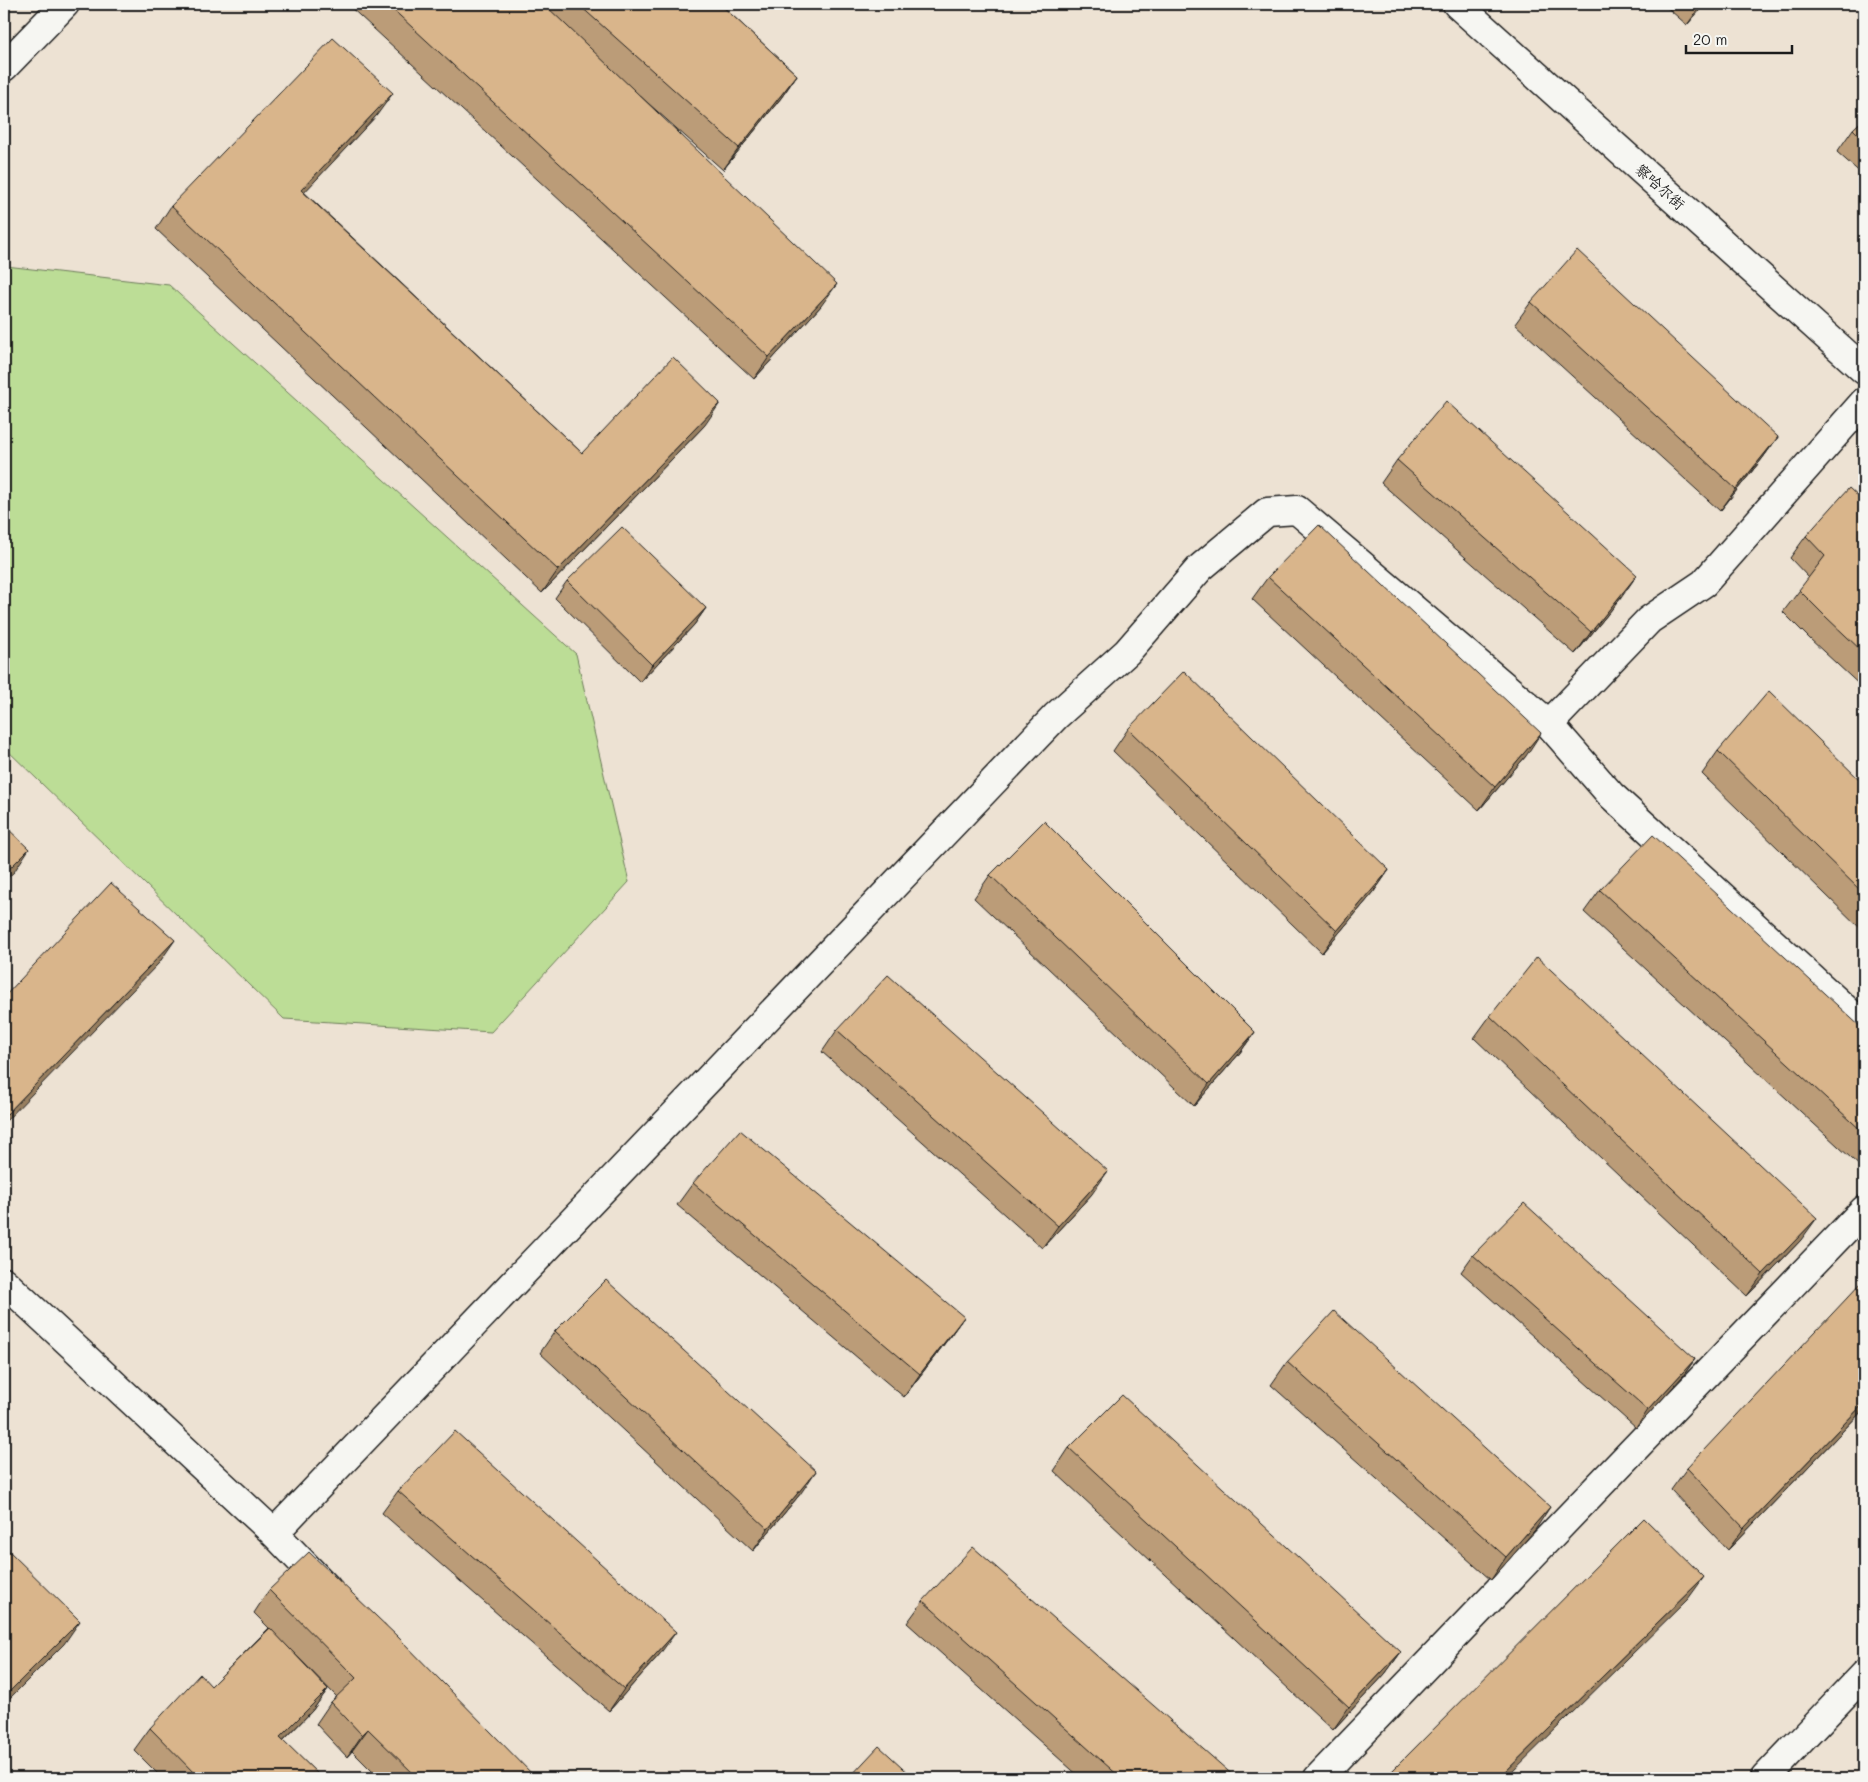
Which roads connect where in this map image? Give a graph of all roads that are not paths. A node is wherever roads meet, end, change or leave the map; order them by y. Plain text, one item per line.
1 (65, 4) edge
2 (1457, 4) edge
3 (4, 68) edge
4 (1864, 370) edge
5 (1864, 402) edge
6 (1550, 724) junction
7 (1864, 1026) edge
8 (1864, 1210) edge
9 (4, 1282) edge
10 (274, 1533) junction
11 (342, 1603) edge
12 (1864, 1674) edge
13 (1318, 1778) edge
14 (1765, 1778) edge

1 - 3 street
2 - 4 street, 察哈尔街
5 - 6 street
6 - 7 street
6 - 10 street
8 - 13 street
9 - 10 street
10 - 11 street
12 - 14 street

